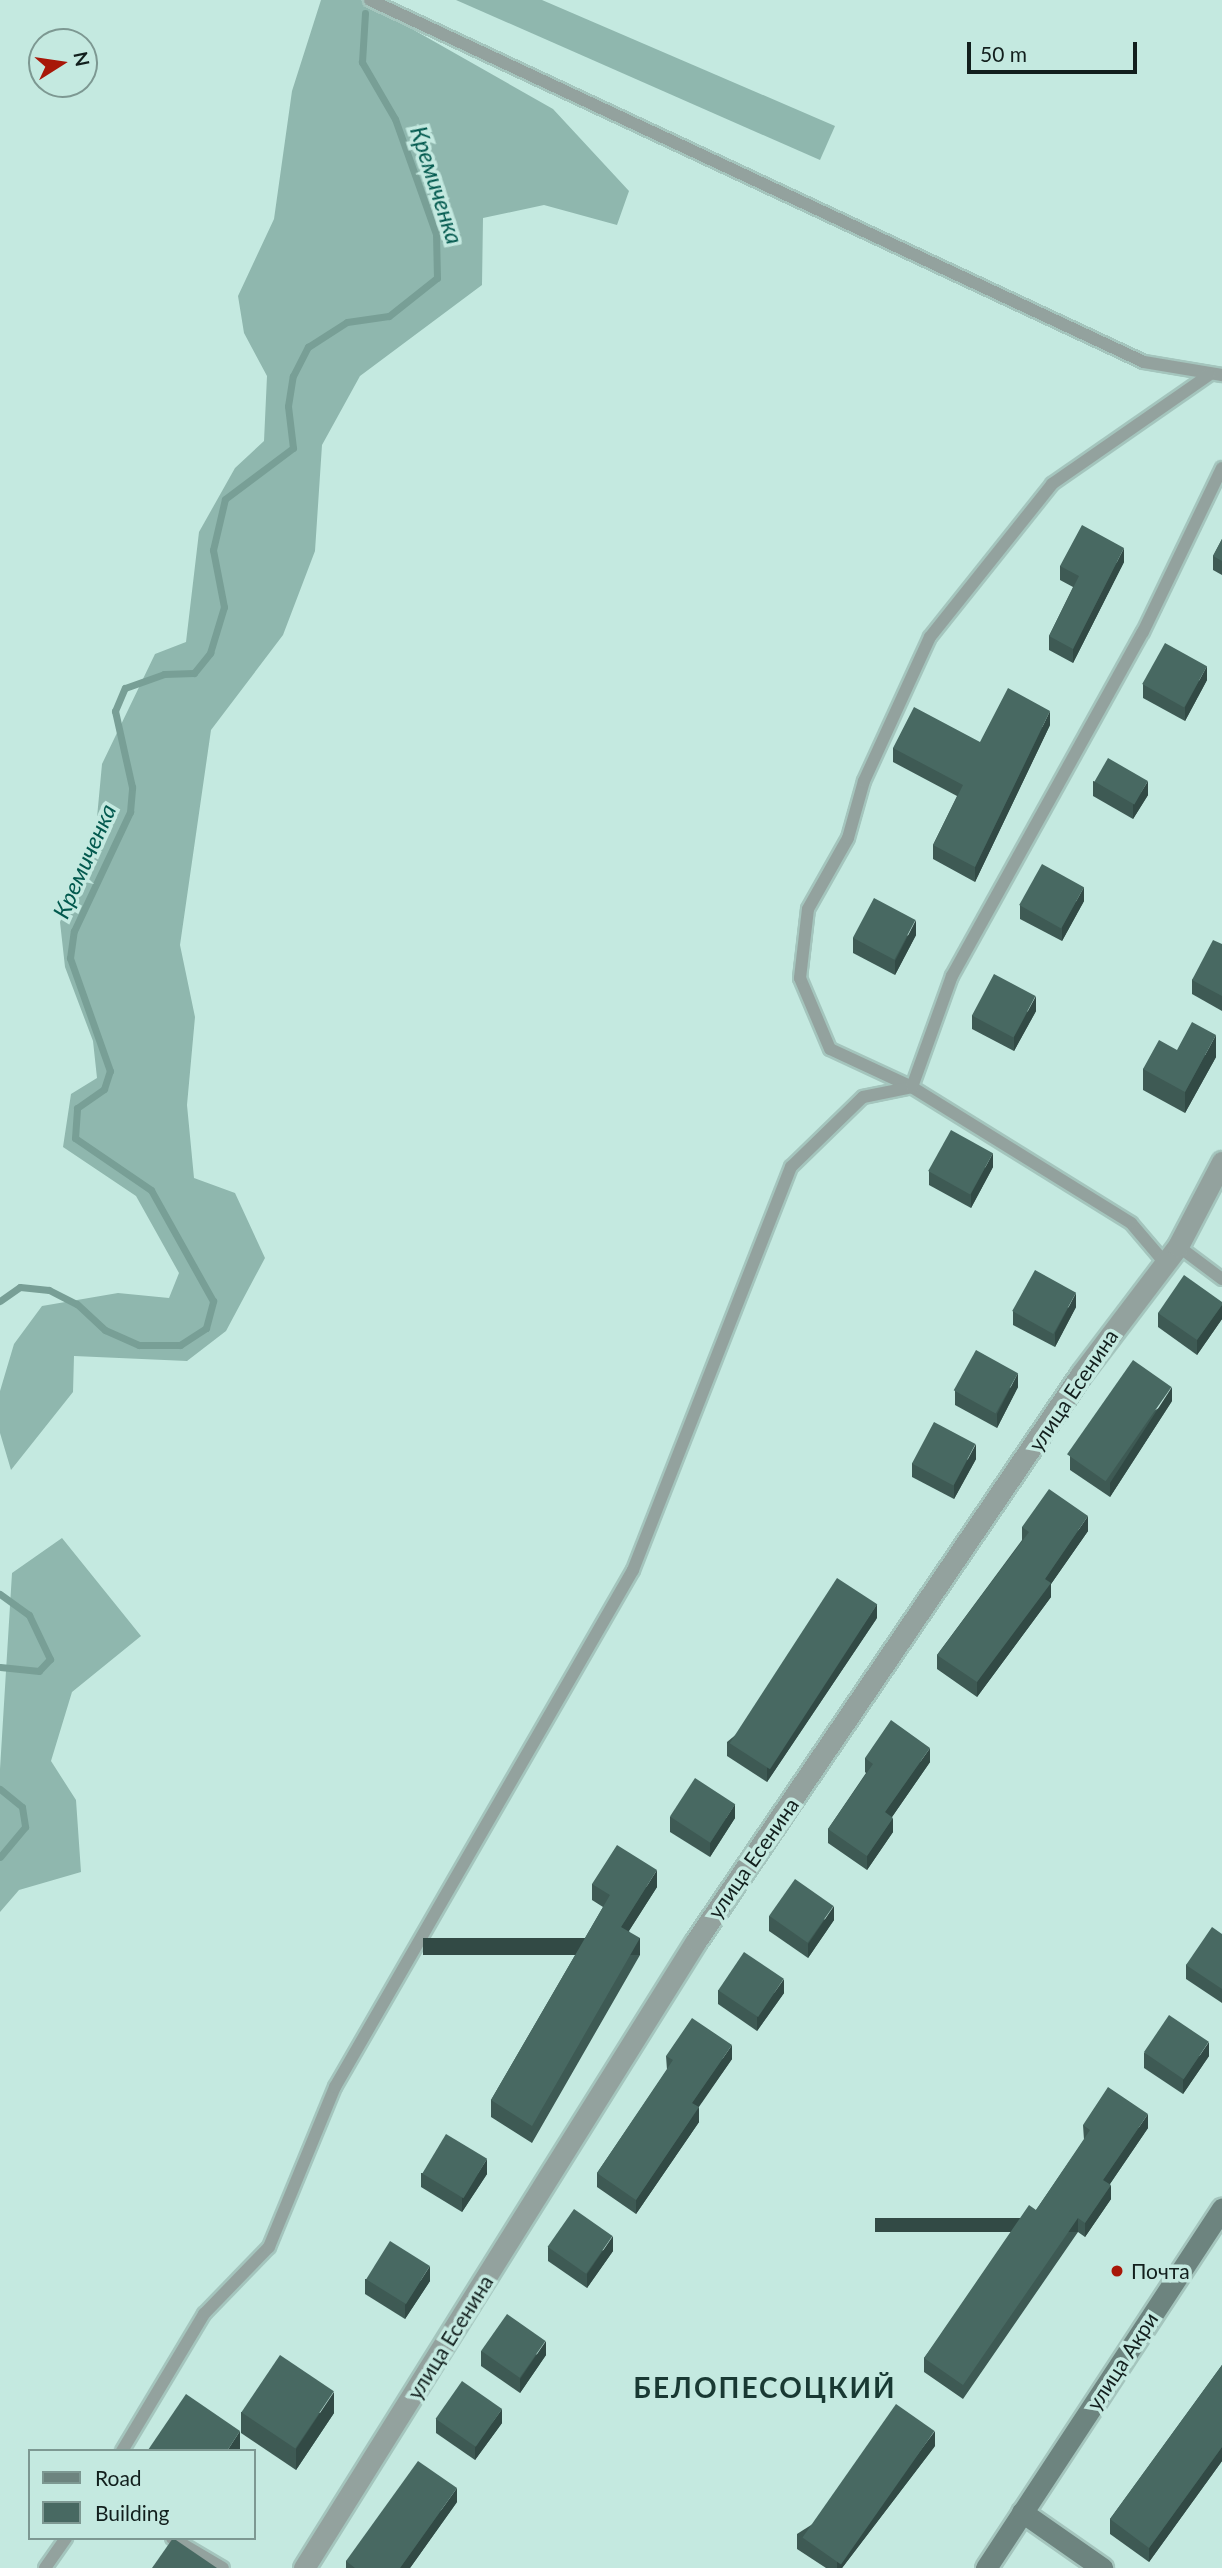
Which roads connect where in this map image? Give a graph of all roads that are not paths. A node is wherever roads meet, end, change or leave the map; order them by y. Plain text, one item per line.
1 (370, 0) edge
2 (1216, 375) edge
3 (1222, 468) edge
4 (912, 1087) junction
5 (1222, 1161) edge
6 (1178, 1246) junction
7 (1165, 1263) junction
8 (1222, 1279) edge
9 (1222, 2209) edge
10 (123, 2449) edge
11 (1022, 2512) junction
12 (64, 2540) edge
13 (175, 2540) edge
14 (45, 2568) edge
15 (223, 2568) edge
16 (304, 2568) edge
17 (986, 2568) edge
18 (1102, 2568) edge

1 - 2 lane
2 - 4 lane
3 - 4 lane
4 - 7 lane
4 - 10 lane
5 - 6 street, улица Есенина
6 - 7 street, улица Есенина
6 - 8 lane
7 - 16 street, улица Есенина
9 - 11 main road, улица Акри
11 - 17 main road, улица Акри
11 - 18 main road
12 - 14 lane
13 - 15 lane

